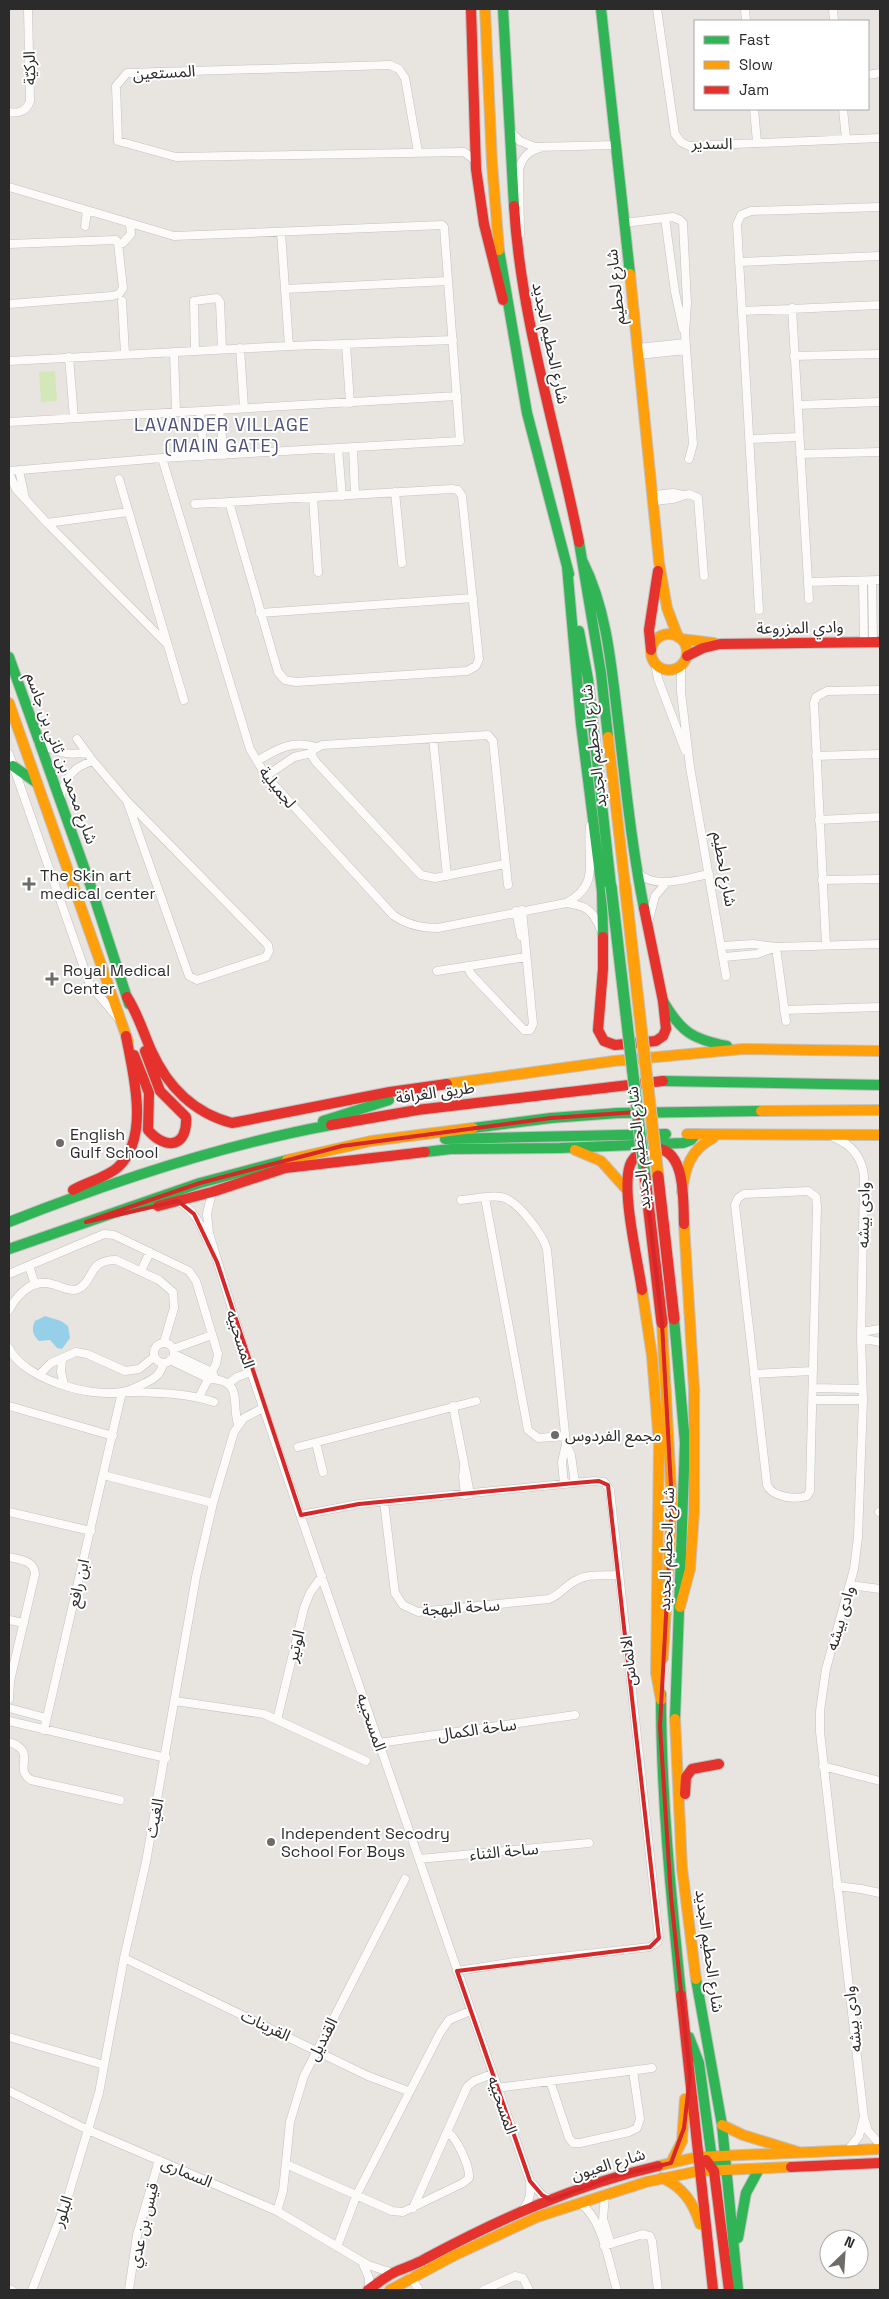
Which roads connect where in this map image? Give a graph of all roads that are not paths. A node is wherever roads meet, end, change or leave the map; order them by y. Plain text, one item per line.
1 (28, 9) edge
2 (471, 9) edge
3 (485, 9) edge
4 (503, 9) edge
5 (601, 9) edge
6 (658, 9) edge
7 (754, 110) edge
8 (843, 110) edge
9 (9, 112) edge
10 (509, 130) junction
11 (474, 137) junction
12 (880, 138) edge
13 (846, 139) junction
14 (757, 142) junction
15 (616, 145) junction
16 (543, 147) junction
17 (418, 152) junction
18 (466, 152) junction
19 (475, 160) junction
20 (9, 187) edge
21 (880, 207) edge
22 (87, 211) junction
23 (665, 218) junction
24 (624, 223) junction
25 (130, 224) junction
26 (85, 226) dead end
27 (281, 232) junction
28 (9, 244) edge
29 (118, 244) junction
30 (517, 251) junction
31 (880, 256) edge
32 (738, 262) junction
33 (448, 281) junction
34 (285, 289) junction
35 (122, 300) dead end
36 (9, 304) edge
37 (880, 305) edge
38 (792, 308) junction
39 (742, 311) junction
40 (511, 325) junction
41 (684, 333) junction
42 (452, 340) junction
43 (346, 344) junction
44 (289, 346) junction
45 (686, 347) junction
46 (240, 348) junction
47 (222, 349) junction
48 (195, 350) junction
49 (638, 351) junction
50 (174, 352) junction
51 (125, 354) junction
52 (880, 354) edge
53 (794, 356) junction
54 (69, 357) junction
55 (9, 361) edge
56 (457, 396) junction
57 (880, 402) edge
58 (350, 403) junction
59 (798, 405) junction
60 (244, 408) junction
61 (219, 410) junction
62 (200, 411) junction
63 (176, 412) junction
64 (74, 418) junction
65 (9, 422) edge
66 (800, 437) junction
67 (750, 439) junction
68 (352, 447) junction
69 (338, 448) junction
70 (880, 452) edge
71 (800, 454) junction
72 (224, 455) junction
73 (204, 456) junction
74 (162, 458) junction
75 (688, 459) dead end
76 (18, 470) junction
77 (9, 472) edge
78 (119, 479) dead end
79 (396, 492) junction
80 (356, 495) junction
81 (342, 496) junction
82 (25, 498) junction
83 (313, 498) junction
84 (654, 498) junction
85 (230, 502) junction
86 (195, 504) dead end
87 (128, 512) junction
88 (47, 523) junction
89 (583, 562) junction
90 (659, 562) junction
91 (402, 563) dead end
92 (567, 566) junction
93 (318, 572) dead end
94 (704, 576) dead end
95 (876, 580) edge
96 (863, 581) junction
97 (808, 582) junction
98 (473, 598) junction
99 (809, 599) dead end
100 (759, 610) dead end
101 (260, 613) junction
102 (679, 638) junction
103 (872, 642) edge
104 (167, 644) junction
105 (720, 644) junction
106 (9, 657) edge
107 (653, 657) junction
108 (684, 661) junction
109 (880, 690) edge
110 (184, 700) dead end
111 (9, 703) edge
112 (433, 738) junction
113 (77, 739) dead end
114 (38, 742) junction
115 (314, 750) junction
116 (86, 752) junction
117 (880, 754) edge
118 (816, 756) junction
119 (11, 760) edge
120 (257, 761) junction
121 (93, 762) junction
122 (690, 767) junction
123 (266, 776) junction
124 (37, 783) junction
125 (59, 800) junction
126 (127, 801) junction
127 (592, 811) junction
128 (880, 817) edge
129 (819, 820) junction
130 (505, 864) junction
131 (636, 872) junction
132 (709, 874) junction
133 (447, 876) junction
134 (880, 879) edge
135 (822, 880) junction
136 (667, 882) junction
137 (508, 885) dead end
138 (566, 903) junction
139 (519, 911) junction
140 (647, 927) junction
141 (603, 936) junction
142 (880, 944) edge
143 (826, 945) junction
144 (722, 946) junction
145 (776, 947) junction
146 (526, 953) junction
147 (724, 957) junction
148 (467, 966) junction
149 (437, 971) dead end
150 (726, 976) dead end
151 (127, 997) junction
152 (663, 1002) junction
153 (880, 1007) edge
154 (784, 1010) junction
155 (121, 1021) junction
156 (786, 1021) dead end
157 (126, 1036) junction
158 (743, 1049) junction
159 (880, 1051) edge
160 (439, 1084) junction
161 (880, 1085) edge
162 (880, 1110) edge
163 (287, 1133) junction
164 (696, 1134) junction
165 (723, 1134) junction
166 (826, 1134) junction
167 (880, 1135) edge
168 (371, 1141) junction
169 (560, 1148) junction
170 (627, 1190) junction
171 (212, 1192) junction
172 (682, 1192) junction
173 (485, 1198) junction
174 (461, 1200) dead end
175 (178, 1201) junction
176 (50, 1206) junction
177 (9, 1222) edge
178 (86, 1222) junction
179 (9, 1249) edge
180 (150, 1252) junction
181 (217, 1262) junction
182 (29, 1266) junction
183 (141, 1271) junction
184 (9, 1274) edge
185 (35, 1284) junction
186 (9, 1310) edge
187 (880, 1329) edge
188 (212, 1335) junction
189 (861, 1335) junction
190 (164, 1342) junction
191 (880, 1342) edge
192 (10, 1353) edge
193 (170, 1356) junction
194 (154, 1357) junction
195 (62, 1359) junction
196 (812, 1371) junction
197 (251, 1372) junction
198 (754, 1374) junction
199 (39, 1375) junction
200 (211, 1376) junction
201 (228, 1384) junction
202 (64, 1385) junction
203 (813, 1388) junction
204 (862, 1389) junction
205 (122, 1392) junction
206 (199, 1397) junction
207 (813, 1400) junction
208 (862, 1400) junction
209 (476, 1401) dead end
210 (214, 1402) dead end
211 (9, 1406) edge
212 (453, 1406) junction
213 (263, 1408) junction
214 (238, 1424) junction
215 (113, 1436) junction
216 (565, 1440) junction
217 (316, 1443) junction
218 (298, 1448) dead end
219 (323, 1472) dead end
220 (103, 1475) junction
221 (575, 1483) junction
222 (564, 1484) junction
223 (468, 1494) junction
224 (384, 1502) junction
225 (213, 1503) junction
226 (9, 1512) edge
227 (300, 1515) junction
228 (90, 1531) junction
229 (9, 1557) edge
230 (619, 1575) junction
231 (322, 1576) junction
232 (850, 1585) junction
233 (880, 1589) edge
234 (680, 1606) junction
235 (9, 1620) edge
236 (24, 1623) junction
237 (9, 1682) edge
238 (9, 1699) edge
239 (661, 1700) junction
240 (175, 1701) junction
241 (9, 1708) edge
242 (575, 1716) dead end
243 (46, 1718) junction
244 (277, 1720) junction
245 (9, 1721) edge
246 (44, 1730) junction
247 (9, 1742) edge
248 (379, 1743) junction
249 (166, 1758) junction
250 (366, 1761) dead end
251 (719, 1764) dead end
252 (822, 1766) junction
253 (880, 1781) edge
254 (120, 1800) dead end
255 (589, 1843) dead end
256 (419, 1859) junction
257 (682, 1868) junction
258 (405, 1879) dead end
259 (837, 1886) junction
260 (880, 1894) edge
261 (124, 1958) junction
262 (457, 1972) junction
263 (470, 2011) junction
264 (685, 2031) junction
265 (9, 2037) edge
266 (316, 2049) junction
267 (104, 2064) junction
268 (652, 2068) dead end
269 (634, 2070) junction
270 (492, 2074) junction
271 (690, 2076) junction
272 (550, 2081) junction
273 (496, 2088) junction
274 (9, 2091) edge
275 (408, 2091) junction
276 (864, 2118) junction
277 (722, 2125) junction
278 (88, 2130) junction
279 (447, 2132) junction
280 (880, 2144) edge
281 (880, 2149) edge
282 (848, 2150) junction
283 (798, 2152) junction
284 (726, 2155) junction
285 (712, 2156) junction
286 (697, 2157) junction
287 (159, 2160) junction
288 (671, 2163) junction
289 (880, 2163) edge
290 (286, 2164) junction
291 (759, 2169) junction
292 (699, 2171) junction
293 (714, 2171) junction
294 (727, 2171) junction
295 (662, 2178) junction
296 (530, 2181) junction
297 (357, 2194) junction
298 (605, 2195) junction
299 (551, 2200) junction
300 (580, 2203) junction
301 (413, 2208) junction
302 (523, 2210) junction
303 (277, 2211) junction
304 (601, 2225) junction
305 (607, 2245) junction
306 (337, 2247) junction
307 (708, 2250) junction
308 (736, 2257) junction
309 (360, 2261) junction
310 (393, 2273) junction
311 (411, 2277) junction
312 (9, 2289) edge
313 (12, 2290) edge
314 (32, 2290) edge
315 (129, 2290) edge
316 (368, 2290) edge
317 (390, 2290) edge
318 (419, 2290) edge
319 (484, 2290) edge
320 (529, 2290) edge
321 (617, 2290) edge
322 (658, 2290) edge
323 (713, 2290) edge
324 (729, 2290) edge
325 (738, 2290) edge

1 - 9 street, الركيّة
2 - 11 main road
3 - 40 main road, شارع الحطيم الجديد
4 - 10 main road, شارع الحطيم الجديد
5 - 15 main road, شارع لحطيم
6 - 14 street, السدير
7 - 14 street
8 - 13 street
10 - 16 street
10 - 30 main road, شارع الحطيم الجديد
11 - 18 street
11 - 19 main road
12 - 13 street, السدير
13 - 14 street, السدير
15 - 16 street
15 - 24 main road, شارع لحطيم
16 - 30 street
17 - 17 street, المستعين
17 - 18 street, المستعين
18 - 19 street
19 - 40 main road
20 - 22 street
21 - 32 street
22 - 25 street
22 - 26 street
23 - 24 street
23 - 41 street
23 - 41 street
24 - 49 main road, شارع لحطيم
25 - 27 street
25 - 29 street
27 - 33 street
27 - 34 street
28 - 29 street
29 - 36 street
30 - 89 main road, شارع الحطيم الجديد
31 - 32 street
32 - 39 street
33 - 34 street
33 - 42 street
34 - 44 street
35 - 51 street
37 - 38 street
38 - 39 street
38 - 53 street
39 - 67 street
40 - 92 main road, شارع الحطيم الجديد
41 - 45 street
42 - 43 street
42 - 56 street
43 - 44 street
43 - 58 street
44 - 46 street
45 - 49 street
45 - 75 street
46 - 47 street
46 - 60 street
47 - 48 street
47 - 48 street
48 - 50 street
49 - 84 main road, شارع لحطيم
50 - 51 street
50 - 63 street
51 - 54 street
52 - 53 street
53 - 59 street
54 - 55 street
54 - 64 street
56 - 58 street
56 - 68 street
57 - 59 street
58 - 60 street
59 - 66 street
60 - 61 street
61 - 62 street
61 - 72 street
62 - 63 street
62 - 73 street
63 - 64 street
64 - 65 street
66 - 67 street
66 - 71 street
67 - 100 street
68 - 69 street
68 - 80 street
69 - 72 street
69 - 81 street
70 - 71 street
71 - 97 street
72 - 73 street
73 - 74 street
74 - 76 street
74 - 120 street, لجميلية
76 - 77 street
76 - 82 street
77 - 82 street
78 - 87 street
79 - 80 street
79 - 91 street
79 - 98 street
80 - 81 street
81 - 83 street
82 - 88 street
83 - 85 street
83 - 93 street
84 - 90 main road, شارع لحطيم
84 - 94 street
85 - 86 street
85 - 101 street
87 - 88 street
87 - 104 street
88 - 104 street
89 - 131 main road
89 - 234 main road, شارع الحطيم الجديد, bridge
90 - 102 main road, شارع لحطيم
90 - 107 main road, شارع لحطيم
92 - 127 main road
92 - 239 main road, شارع الحطيم الجديد, bridge
95 - 96 street
95 - 103 street
96 - 97 street
96 - 103 street
97 - 99 street
98 - 101 street
98 - 101 street
102 - 105 main road, وادي المزروعة
102 - 107 main road
102 - 108 main road
103 - 105 main road, وادي المزروعة
104 - 110 street
105 - 108 main road, وادي المزروعة
106 - 114 main road, شارع محمد بن ثاني بن جاسم
107 - 108 main road
107 - 122 street, شارع لحطيم
108 - 122 street, شارع لحطيم
109 - 118 street
111 - 124 main road, شارع محمد بن ثاني بن جاسم
112 - 115 street
112 - 130 street
112 - 133 street
113 - 116 street
114 - 116 street
114 - 125 main road, شارع محمد بن ثاني بن جاسم
115 - 120 street
115 - 123 street
115 - 133 street
116 - 121 street
117 - 118 street
118 - 129 street
119 - 124 main road
119 - 155 street, شارع محمد بن ثاني بن جاسم
120 - 123 street, لجميلية
121 - 125 street
121 - 126 street
122 - 132 street, شارع لحطيم
123 - 139 street, لجميلية
124 - 155 main road, شارع محمد بن ثاني بن جاسم
125 - 151 main road, شارع محمد بن ثاني بن جاسم
126 - 126 street
127 - 138 street
127 - 141 main road
128 - 129 street
129 - 135 street
130 - 133 street
130 - 137 street
131 - 136 street
131 - 140 main road
132 - 136 street
132 - 144 street, شارع لحطيم
134 - 135 street
135 - 143 street
136 - 140 street
138 - 139 street, لجميلية
138 - 141 street, لجميلية
139 - 146 street
140 - 152 main road
141 - 152 main road
142 - 143 street
143 - 145 street
144 - 145 street
144 - 147 street, شارع لحطيم
145 - 147 street
145 - 154 street
146 - 148 street
146 - 148 street
147 - 150 street, شارع لحطيم
148 - 149 street
151 - 157 main road, شارع محمد بن ثاني بن جاسم
151 - 160 main road
152 - 158 main road
153 - 154 street
154 - 156 street
155 - 157 main road, شارع محمد بن ثاني بن جاسم
157 - 176 main road
158 - 159 main road
158 - 160 main road
160 - 163 main road
161 - 163 main road, طريق الغرافة
162 - 168 main road
163 - 176 main road, طريق الغرافة
164 - 165 main road
164 - 168 main road
164 - 169 main road
165 - 166 main road
165 - 172 main road
166 - 167 main road
166 - 189 street, وادى بيشه
168 - 178 main road
169 - 170 main road
169 - 171 main road
170 - 172 main road
170 - 239 main road
171 - 175 main road
171 - 181 street, المسحبيه
172 - 234 main road
173 - 174 street
173 - 216 street
173 - 216 street
175 - 178 main road
175 - 181 street, المسحبيه
176 - 177 main road, طريق الغرافة
178 - 179 main road
180 - 182 street
180 - 183 street
180 - 188 street
181 - 197 street, المسحبيه
182 - 184 street
182 - 185 street
183 - 185 street
183 - 190 street
185 - 186 street
187 - 189 street
188 - 193 street
188 - 200 street
189 - 191 street
189 - 204 street, وادى بيشه
190 - 193 street
190 - 194 street
192 - 199 street
193 - 194 street
193 - 200 street
193 - 205 street
194 - 195 street
195 - 199 street
195 - 202 street
196 - 198 street
196 - 198 street
196 - 203 street
197 - 201 street
197 - 213 street, المسحبيه
198 - 207 street
199 - 202 street
200 - 201 street
200 - 206 street
201 - 214 street
202 - 205 street
203 - 204 street
203 - 207 street
204 - 208 street, وادى بيشه
205 - 206 street
205 - 215 street, ابن رافع
206 - 210 street
207 - 208 street
208 - 232 street, وادى بيشه
209 - 212 street
211 - 215 street
212 - 217 street
212 - 223 street
213 - 214 street
213 - 227 street, المسحبيه
214 - 225 street, الغيث
215 - 220 street, ابن رافع
216 - 221 street
216 - 222 street
217 - 218 street
217 - 219 street
220 - 225 street
220 - 228 street, ابن رافع
221 - 222 street, الالماس
221 - 230 street, الالماس
222 - 223 street, الالماس
223 - 224 street, الالماس
224 - 227 street, الالماس
224 - 230 street, ساحة البهجة
225 - 240 street, الغيث
226 - 228 street
227 - 231 street, المسحبيه
228 - 243 street, ابن رافع
229 - 236 street
230 - 262 street, الالماس
231 - 244 street, الوتير
231 - 248 street, المسحبيه
232 - 233 street
232 - 252 street, وادى بيشه
234 - 257 main road, شارع الحطيم الجديد
235 - 236 street
236 - 237 street
237 - 238 street
239 - 264 main road, شارع الحطيم الجديد
240 - 244 street
240 - 249 street, الغيث
241 - 243 street
242 - 248 street, ساحة الكمال
243 - 246 street, ابن رافع
244 - 250 street
245 - 246 street
246 - 249 street
247 - 254 street
248 - 256 street, المسحبيه
249 - 261 street, الغيث
251 - 257 main road
252 - 253 street
252 - 259 street, وادى بيشه
255 - 256 street, ساحة الثناء
256 - 262 street, المسحبيه
257 - 277 main road, شارع الحطيم الجديد
258 - 266 street, القنديل
259 - 260 street
259 - 276 street, وادى بيشه
261 - 266 street, القرينات
261 - 267 street, الغيث
262 - 263 street, المسحبيه
263 - 270 street, المسحبيه
263 - 275 street
264 - 271 main road, شارع الحطيم الجديد
264 - 285 main road
265 - 267 street
266 - 275 street, القرينات
266 - 290 street, القنديل
267 - 278 street, الغيث
268 - 269 street
269 - 272 street
269 - 272 street
270 - 273 street, المسحبيه
270 - 279 street
271 - 286 main road, شارع الحطيم الجديد
271 - 288 main road
272 - 273 street
273 - 296 street, المسحبيه
274 - 278 street, السمارى
275 - 297 street
276 - 280 street, وادى بيشه
276 - 282 street, وادى بيشه
277 - 283 main road
277 - 284 main road, شارع الحطيم الجديد
278 - 287 street, السمارى
278 - 314 street, البلور
279 - 301 street
279 - 301 street
281 - 282 main road, شارع العيون
282 - 283 main road, شارع العيون
283 - 284 main road, شارع العيون
284 - 285 main road, شارع العيون
284 - 294 main road, شارع الحطيم الجديد
285 - 286 main road, شارع العيون
285 - 294 main road
286 - 288 main road, شارع العيون
286 - 292 main road, شارع الحطيم الجديد
286 - 293 main road
287 - 303 street, السمارى
287 - 315 street, قيس بن عدي
288 - 299 main road, شارع العيون
289 - 291 main road, شارع العيون
290 - 297 street
290 - 303 street, القنديل
291 - 294 main road, شارع العيون
291 - 308 main road
292 - 293 main road, شارع العيون
292 - 295 main road, شارع العيون
292 - 307 main road, شارع الحطيم الجديد
293 - 294 main road, شارع العيون
293 - 324 main road
294 - 308 main road, شارع الحطيم الجديد
295 - 298 main road, شارع العيون
295 - 307 main road
296 - 299 street, المسحبيه
296 - 302 street, المسحبيه
297 - 301 street
297 - 306 street
298 - 300 main road, شارع العيون
298 - 304 street
299 - 302 main road, شارع العيون
300 - 304 street
300 - 311 main road, شارع العيون
302 - 310 main road, شارع العيون
303 - 306 street, السمارى
304 - 305 street
305 - 321 street
305 - 322 street
306 - 309 street, السمارى
307 - 323 main road, شارع الحطيم الجديد
308 - 325 main road, شارع الحطيم الجديد
309 - 310 street, السمارى
309 - 316 street
310 - 316 main road, شارع العيون
311 - 317 main road, شارع العيون
311 - 318 street
312 - 313 street
319 - 320 street

